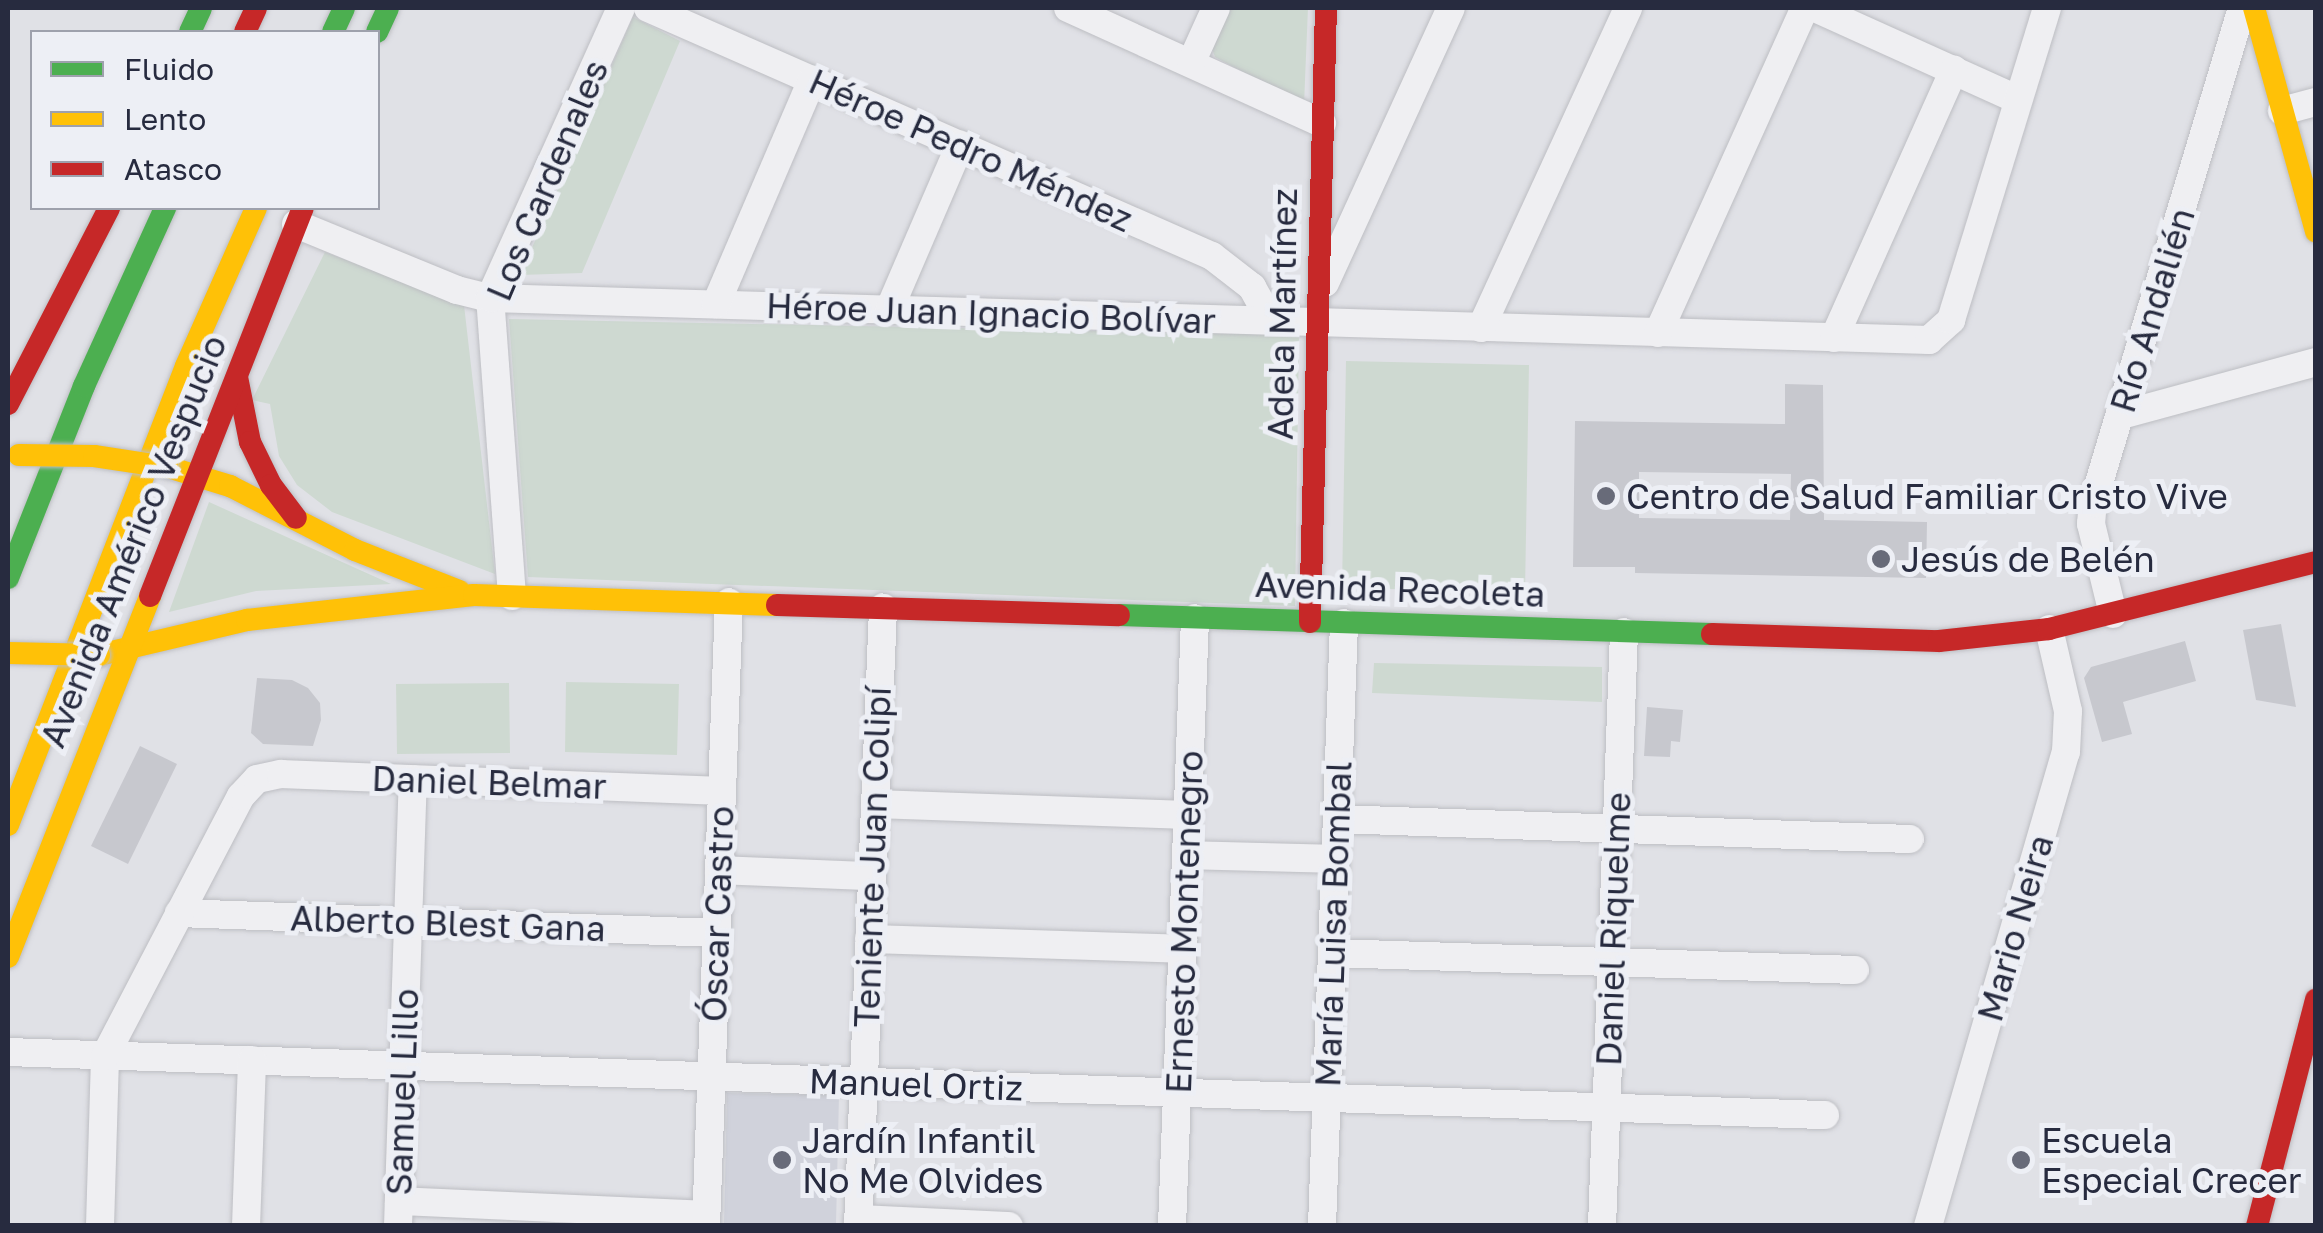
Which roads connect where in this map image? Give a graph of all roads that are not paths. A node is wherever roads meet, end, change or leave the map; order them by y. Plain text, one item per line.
1 (621, 8) edge
2 (648, 8) edge
3 (1068, 8) edge
4 (1216, 8) edge
5 (1326, 8) edge
6 (1452, 8) edge
7 (1628, 8) edge
8 (1805, 8) edge
9 (1814, 8) edge
10 (2047, 8) edge
11 (2242, 8) edge
12 (2254, 8) edge
13 (1191, 63) junction
14 (1954, 70) junction
15 (812, 80) junction
16 (2017, 98) junction
17 (2316, 102) edge
18 (2282, 111) junction
19 (1322, 123) junction
20 (960, 145) junction
21 (108, 210) edge
22 (164, 210) edge
23 (255, 210) edge
24 (299, 216) edge
25 (2316, 232) edge
26 (490, 298) junction
27 (716, 304) junction
28 (889, 310) junction
29 (1316, 312) junction
30 (1270, 321) junction
31 (44, 328) junction
32 (1482, 328) junction
33 (1658, 333) junction
34 (1834, 338) junction
35 (8, 360) edge
36 (2316, 362) edge
37 (237, 376) junction
38 (8, 404) edge
39 (2120, 415) junction
40 (13, 456) edge
41 (197, 474) junction
42 (300, 522) junction
43 (2316, 562) edge
44 (8, 578) edge
45 (474, 595) junction
46 (512, 596) junction
47 (729, 602) junction
48 (883, 608) junction
49 (2113, 614) junction
50 (1195, 618) junction
51 (1310, 622) junction
52 (1344, 622) junction
53 (2049, 629) junction
54 (1624, 632) junction
55 (126, 650) junction
56 (8, 653) edge
57 (414, 779) junction
58 (722, 791) junction
59 (874, 804) junction
60 (1188, 815) junction
61 (1336, 819) junction
62 (8, 825) edge
63 (1617, 829) junction
64 (1910, 839) dead end
65 (1187, 855) junction
66 (1335, 859) junction
67 (719, 870) junction
68 (871, 876) junction
69 (180, 913) junction
70 (408, 922) junction
71 (717, 933) junction
72 (869, 939) junction
73 (1183, 950) junction
74 (1332, 953) junction
75 (8, 957) edge
76 (1612, 962) junction
77 (1854, 970) dead end
78 (2316, 1000) edge
79 (8, 1052) edge
80 (105, 1056) junction
81 (252, 1060) junction
82 (404, 1066) junction
83 (711, 1076) junction
84 (862, 1082) junction
85 (1178, 1092) junction
86 (1326, 1098) junction
87 (1606, 1107) junction
88 (1825, 1115) dead end
89 (398, 1213) edge
90 (706, 1220) edge
91 (858, 1222) edge
92 (100, 1226) edge
93 (246, 1226) edge
94 (1009, 1226) edge
95 (1172, 1226) edge
96 (1322, 1226) edge
97 (1602, 1226) edge
98 (1928, 1226) edge
99 (2256, 1226) edge

1 - 26 street, Los Cardenales
2 - 15 street, Héroe Pedro Méndez
3 - 13 street
4 - 13 street
5 - 19 main road, Adela Martínez
6 - 29 street
7 - 32 street
8 - 33 street
9 - 14 street
10 - 16 street
11 - 39 street, Río Andalién
12 - 18 main road
13 - 19 street
14 - 16 street
14 - 34 street
15 - 20 street, Héroe Pedro Méndez
15 - 27 street
16 - 34 street, Héroe Juan Ignacio Bolívar
17 - 18 street
18 - 25 main road
19 - 29 main road, Adela Martínez
20 - 28 street
20 - 30 street, Héroe Pedro Méndez
21 - 31 main road
22 - 44 main road
23 - 62 main road
24 - 26 street, Héroe Juan Ignacio Bolívar
24 - 37 main road, Avenida Américo Vespucio
26 - 27 street, Héroe Juan Ignacio Bolívar
26 - 46 street, Los Cardenales
27 - 28 street, Héroe Juan Ignacio Bolívar
28 - 30 street, Héroe Juan Ignacio Bolívar
29 - 30 street, Héroe Juan Ignacio Bolívar
29 - 32 street, Héroe Juan Ignacio Bolívar
29 - 51 main road, Adela Martínez
31 - 35 main road
31 - 38 main road
32 - 33 street, Héroe Juan Ignacio Bolívar
33 - 34 street, Héroe Juan Ignacio Bolívar
36 - 39 street
37 - 41 main road, Avenida Américo Vespucio
37 - 42 main road
39 - 49 street, Río Andalién
40 - 41 main road, Avenida Recoleta, bridge
41 - 42 main road, Avenida Recoleta
41 - 55 main road, Avenida Américo Vespucio
42 - 45 main road, Avenida Recoleta
43 - 49 main road, Avenida Recoleta
45 - 46 main road, Avenida Recoleta
45 - 55 main road, Avenida Recoleta
46 - 47 main road, Avenida Recoleta
47 - 48 main road, Avenida Recoleta
47 - 58 street, Óscar Castro
48 - 50 main road, Avenida Recoleta
48 - 59 street, Teniente Juan Colipí
49 - 53 main road, Avenida Recoleta
50 - 51 main road, Avenida Recoleta
50 - 60 street, Ernesto Montenegro
51 - 52 main road, Avenida Recoleta
52 - 54 main road, Avenida Recoleta
52 - 61 street, María Luisa Bombal
53 - 54 main road, Avenida Recoleta
53 - 98 street, Mario Neira
54 - 63 street, Daniel Riquelme
55 - 56 main road, Avenida Recoleta, bridge
55 - 75 main road, Avenida Américo Vespucio
57 - 58 street, Daniel Belmar
57 - 69 street, Daniel Belmar
57 - 70 street, Samuel Lillo
58 - 67 street, Óscar Castro
59 - 60 street
59 - 68 street, Teniente Juan Colipí
60 - 65 street, Ernesto Montenegro
61 - 63 street
61 - 66 street, María Luisa Bombal
63 - 64 street
63 - 76 street, Daniel Riquelme
65 - 66 street
65 - 73 street, Ernesto Montenegro
66 - 74 street, María Luisa Bombal
67 - 68 street
67 - 71 street, Óscar Castro
68 - 72 street, Teniente Juan Colipí
69 - 70 street, Alberto Blest Gana
69 - 80 street
70 - 71 street, Alberto Blest Gana
70 - 82 street, Samuel Lillo
71 - 83 street, Óscar Castro
72 - 73 street
72 - 84 street, Teniente Juan Colipí
73 - 85 street, Ernesto Montenegro
74 - 76 street
74 - 86 street, María Luisa Bombal
76 - 77 street
76 - 87 street, Daniel Riquelme
78 - 99 main road
79 - 80 street, Manuel Ortiz
80 - 81 street, Manuel Ortiz
80 - 92 street
81 - 82 street, Manuel Ortiz
81 - 93 street
82 - 83 street, Manuel Ortiz
82 - 89 street, Samuel Lillo
83 - 84 street, Manuel Ortiz
83 - 90 street, Óscar Castro
84 - 85 street, Manuel Ortiz
84 - 91 street, Teniente Juan Colipí
85 - 86 street, Manuel Ortiz
85 - 95 street, Ernesto Montenegro
86 - 87 street, Manuel Ortiz
86 - 96 street, María Luisa Bombal
87 - 88 street, Manuel Ortiz
87 - 97 street, Daniel Riquelme
89 - 90 street
91 - 94 street

